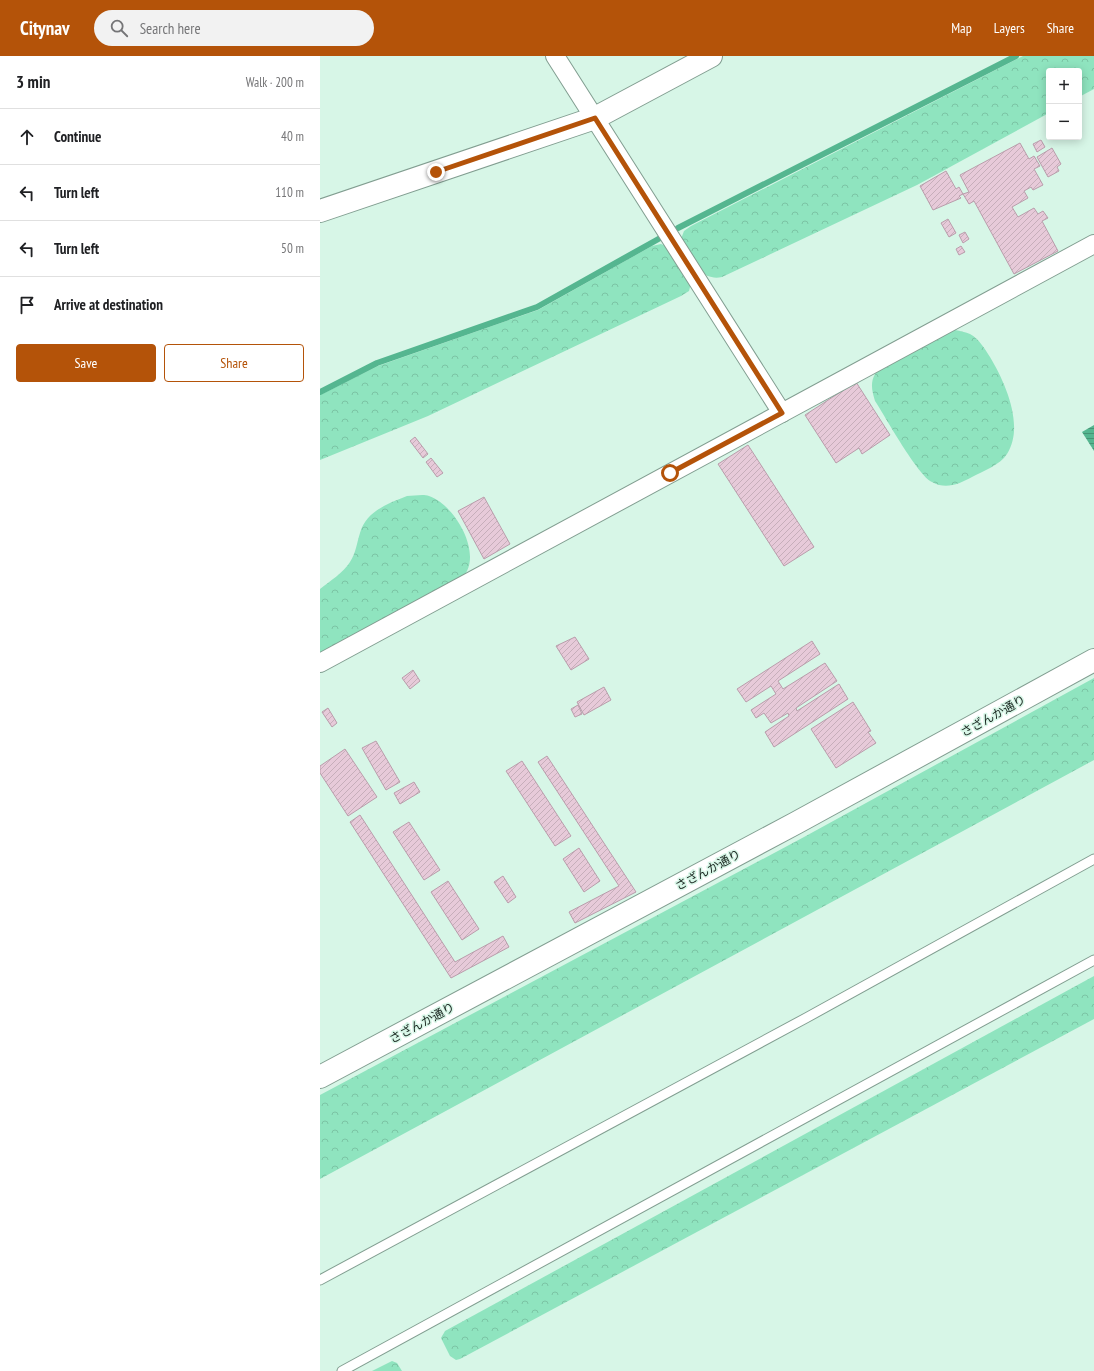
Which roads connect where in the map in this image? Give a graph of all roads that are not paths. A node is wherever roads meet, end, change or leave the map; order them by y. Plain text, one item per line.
1 (555, 56) edge
2 (711, 56) edge
3 (595, 118) junction
4 (320, 211) edge
5 (1094, 244) edge
6 (782, 413) junction
7 (1094, 660) edge
8 (320, 663) edge
9 (1094, 859) edge
10 (1094, 960) edge
11 (320, 1077) edge
12 (320, 1280) edge
13 (342, 1371) edge

1 - 3 street
2 - 3 street
3 - 4 street
3 - 6 street
5 - 6 street
6 - 8 street
7 - 11 street, さざんか通り
9 - 12 lane
10 - 13 lane

